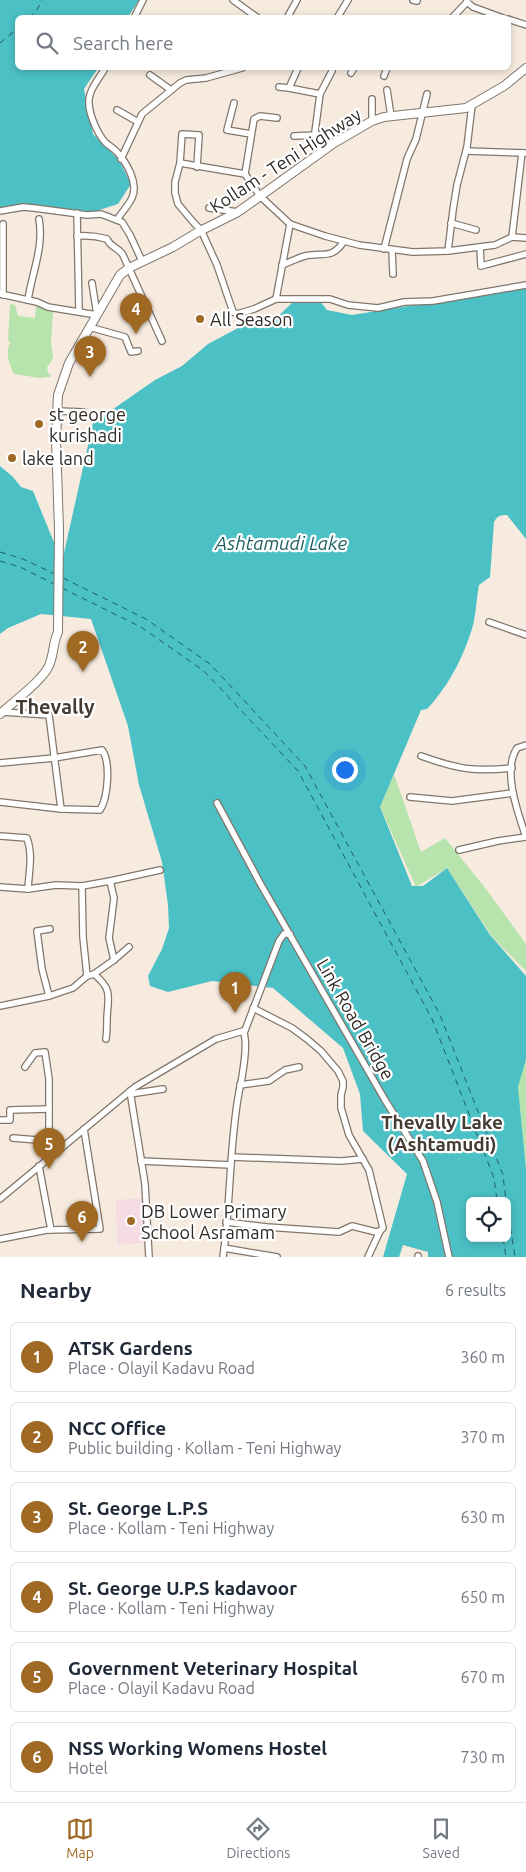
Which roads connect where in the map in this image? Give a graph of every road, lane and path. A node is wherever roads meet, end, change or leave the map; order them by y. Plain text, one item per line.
1 (143, 0) edge
2 (233, 0) edge
3 (297, 0) edge
4 (348, 0) edge
5 (467, 1) edge
6 (136, 15) edge
7 (254, 15) edge
8 (289, 15) edge
9 (339, 15) edge
10 (455, 15) edge
11 (495, 15) edge
12 (511, 20) edge
13 (526, 25) edge
14 (526, 68) edge
15 (104, 70) edge
16 (235, 70) edge
17 (297, 70) edge
18 (386, 70) edge
19 (332, 71) dead end
20 (150, 75) dead end
21 (384, 76) dead end
22 (279, 87) dead end
23 (289, 88) junction
24 (171, 90) junction
25 (387, 90) dead end
26 (320, 94) junction
27 (427, 94) dead end
28 (372, 99) dead end
29 (234, 103) dead end
30 (472, 105) junction
31 (116, 110) dead end
32 (422, 114) junction
33 (390, 116) junction
34 (277, 118) dead end
35 (372, 121) junction
36 (138, 122) junction
37 (251, 134) junction
38 (317, 135) junction
39 (294, 136) dead end
40 (330, 146) junction
41 (466, 151) junction
42 (524, 153) edge
43 (121, 159) junction
44 (180, 163) junction
45 (197, 167) junction
46 (245, 174) junction
47 (260, 196) junction
48 (209, 208) dead end
49 (0, 211) edge
50 (238, 212) junction
51 (78, 213) junction
52 (39, 219) dead end
53 (117, 220) junction
54 (451, 223) junction
55 (3, 224) dead end
56 (290, 224) junction
57 (202, 230) junction
58 (476, 230) dead end
59 (78, 236) junction
60 (512, 237) junction
61 (526, 238) edge
62 (344, 241) junction
63 (480, 247) junction
64 (384, 249) junction
65 (392, 250) junction
66 (448, 251) junction
67 (526, 254) edge
68 (142, 261) junction
69 (282, 265) junction
70 (129, 268) junction
71 (393, 274) dead end
72 (92, 283) dead end
73 (526, 285) edge
74 (2, 294) edge
75 (276, 299) junction
76 (28, 300) junction
77 (80, 312) junction
78 (97, 315) junction
79 (90, 327) junction
80 (162, 340) dead end
81 (138, 351) dead end
82 (57, 411) junction
83 (83, 412) dead end
84 (489, 622) dead end
85 (526, 635) edge
86 (1, 713) edge
87 (526, 745) edge
88 (421, 756) dead end
89 (54, 758) junction
90 (0, 763) edge
91 (512, 768) junction
92 (513, 793) junction
93 (410, 797) dead end
94 (0, 802) edge
95 (217, 803) dead end
96 (61, 809) junction
97 (0, 836) edge
98 (526, 837) edge
99 (460, 850) dead end
100 (160, 870) dead end
101 (110, 880) junction
102 (82, 886) junction
103 (0, 887) edge
104 (28, 889) junction
105 (50, 929) dead end
106 (290, 934) junction
107 (129, 947) dead end
108 (114, 960) junction
109 (90, 975) junction
110 (48, 996) junction
111 (0, 1006) edge
112 (253, 1008) junction
113 (244, 1033) junction
114 (106, 1039) dead end
115 (25, 1067) dead end
116 (299, 1068) dead end
117 (240, 1085) junction
118 (163, 1089) dead end
119 (130, 1093) junction
120 (49, 1109) junction
121 (0, 1120) edge
122 (84, 1129) junction
123 (13, 1138) dead end
124 (49, 1141) junction
125 (49, 1157) junction
126 (232, 1157) junction
127 (364, 1159) junction
128 (141, 1161) junction
129 (231, 1165) junction
130 (39, 1166) junction
131 (0, 1199) edge
132 (226, 1222) junction
133 (51, 1230) junction
134 (380, 1231) junction
135 (0, 1239) edge
136 (224, 1248) junction
137 (149, 1257) edge
138 (223, 1257) edge
139 (277, 1257) edge
140 (368, 1257) edge
141 (449, 1257) edge

1 - 6 street
2 - 7 street
3 - 8 street
4 - 9 street
5 - 10 street
5 - 11 street
12 - 13 street
14 - 30 main road, Kollam - Teni Highway
15 - 43 street
16 - 24 street
17 - 23 street
18 - 21 street
19 - 26 street
20 - 24 street
22 - 23 street
23 - 26 street
24 - 36 street
25 - 33 street
26 - 38 street
27 - 32 street
28 - 35 street
29 - 37 street
30 - 32 main road, Kollam - Teni Highway
30 - 41 street
31 - 36 street
32 - 33 main road, Kollam - Teni Highway
32 - 64 street
33 - 35 main road, Kollam - Teni Highway
34 - 37 street
35 - 40 main road, Kollam - Teni Highway
36 - 43 street
37 - 46 street
38 - 39 street
38 - 40 street
40 - 47 main road, Kollam - Teni Highway
41 - 42 street
41 - 54 street
42 - 60 street
43 - 53 street
44 - 45 street
44 - 45 street
44 - 57 street
45 - 46 street
46 - 47 street
47 - 50 main road, Kollam - Teni Highway
47 - 56 street
48 - 50 street
49 - 51 street
50 - 57 main road, Kollam - Teni Highway
51 - 53 street
51 - 59 street
52 - 76 street
53 - 68 street
54 - 58 street
54 - 66 street
55 - 74 street
56 - 62 street
56 - 69 street
57 - 68 main road, Kollam - Teni Highway
57 - 75 street
59 - 70 street
59 - 77 street
60 - 61 street
60 - 63 street
62 - 64 street
62 - 69 street
63 - 66 street
63 - 67 street
64 - 65 street
65 - 66 street
65 - 71 street
68 - 70 main road, Kollam - Teni Highway
69 - 75 street
70 - 78 main road, Kollam - Teni Highway
70 - 80 street
72 - 78 street
73 - 75 street
74 - 76 street
76 - 77 street
77 - 78 street
78 - 79 main road, Kollam - Teni Highway
79 - 81 street
79 - 82 main road, Kollam - Teni Highway
82 - 83 street
82 - 86 main road, Kollam - Teni Highway
84 - 85 street
86 - 89 street
87 - 91 street
88 - 91 street
89 - 90 street
89 - 96 street
89 - 96 street
91 - 92 street
92 - 93 street
92 - 98 street
94 - 96 street
95 - 106 street, Link Road Bridge
97 - 104 street
98 - 99 street
100 - 101 street
101 - 102 street
101 - 108 street
102 - 104 street
102 - 109 street
103 - 104 street
105 - 110 street
106 - 112 street
106 - 141 street, Link Road Bridge
107 - 108 street
108 - 109 street
109 - 110 street
109 - 114 street
110 - 111 street
112 - 113 street
112 - 127 street
113 - 117 street
113 - 119 street
115 - 120 street
116 - 117 street
117 - 126 street
118 - 119 street
119 - 122 street
119 - 128 street
120 - 121 street
120 - 124 street
122 - 125 street
122 - 133 street
123 - 124 street
124 - 125 street
125 - 130 street
126 - 127 street
126 - 129 street
127 - 134 street
128 - 129 street
128 - 137 street
129 - 132 street
130 - 131 street
130 - 133 street
132 - 134 street
132 - 136 street
133 - 135 street
134 - 140 street
136 - 138 street
136 - 139 street

